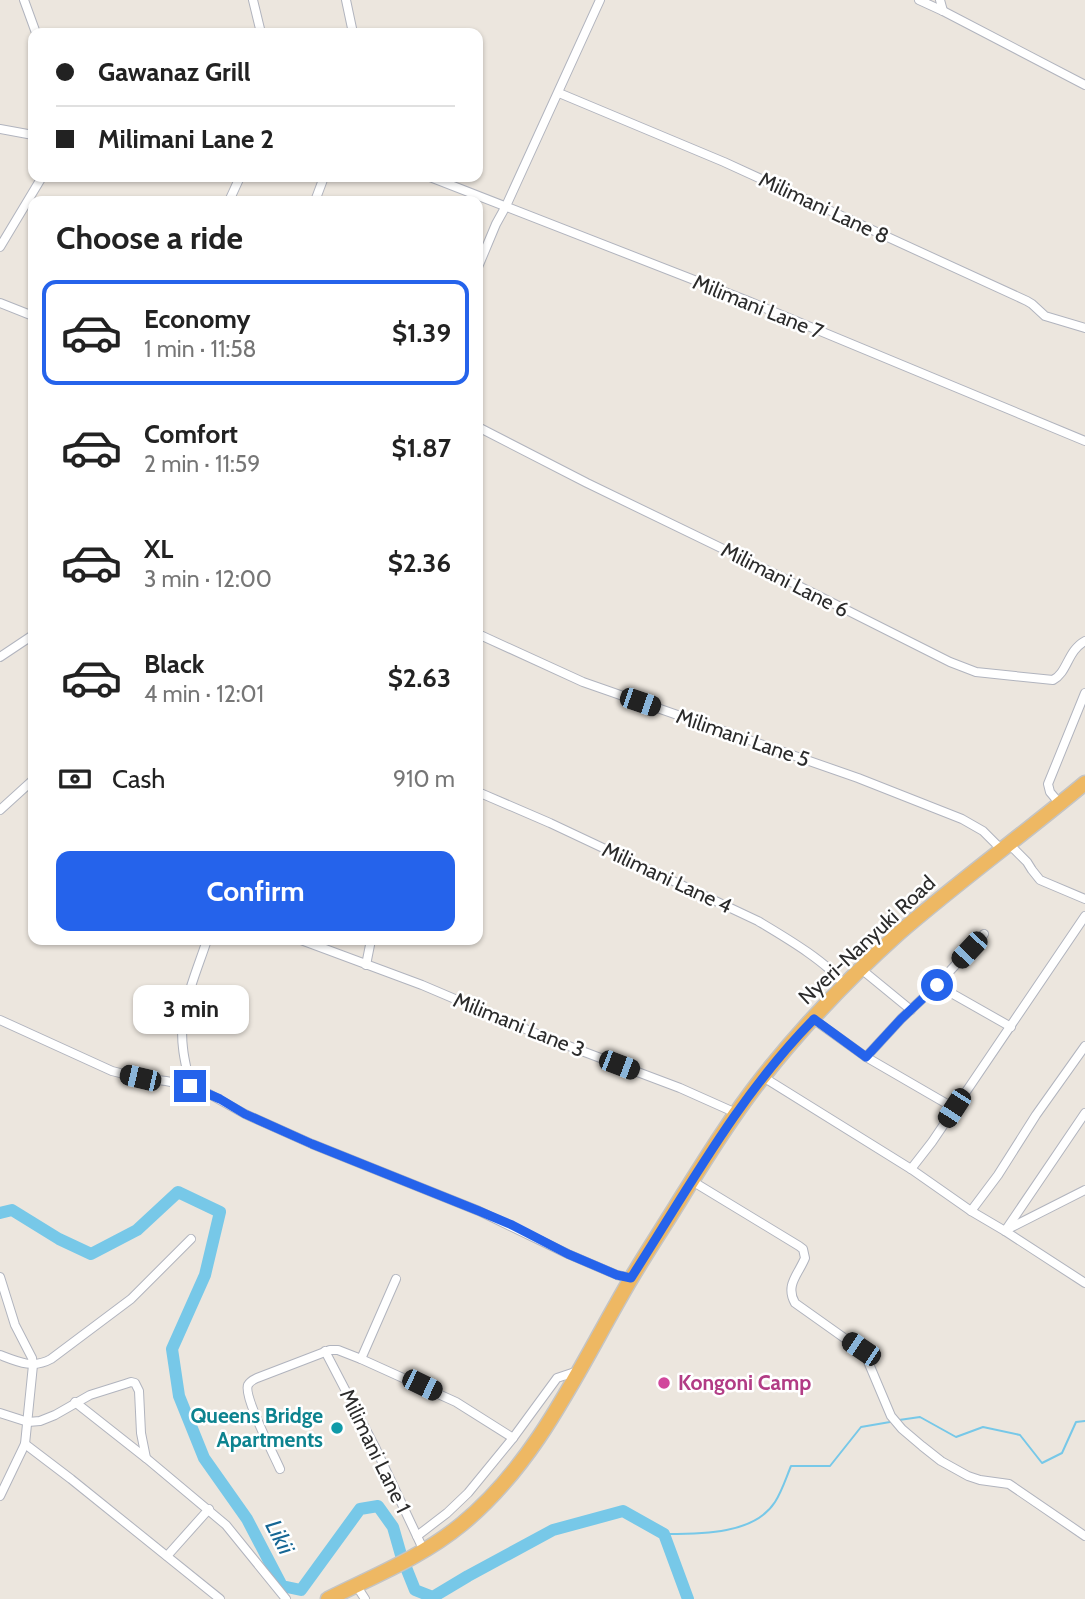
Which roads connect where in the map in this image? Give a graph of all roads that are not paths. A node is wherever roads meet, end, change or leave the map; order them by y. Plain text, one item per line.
1 (24, 0) edge
2 (253, 0) edge
3 (346, 0) edge
4 (600, 0) edge
5 (919, 0) edge
6 (940, 0) edge
7 (943, 11) junction
8 (34, 28) edge
9 (260, 28) edge
10 (352, 28) edge
11 (1085, 85) edge
12 (559, 93) junction
13 (0, 129) edge
14 (28, 134) edge
15 (443, 182) edge
16 (480, 196) edge
17 (483, 197) edge
18 (28, 200) edge
19 (506, 206) junction
20 (0, 247) edge
21 (483, 255) edge
22 (0, 303) edge
23 (28, 314) edge
24 (1085, 328) edge
25 (483, 431) edge
26 (1085, 442) edge
27 (483, 636) edge
28 (28, 638) edge
29 (1085, 641) edge
30 (0, 657) edge
31 (1085, 693) edge
32 (1085, 783) edge
33 (28, 785) edge
34 (483, 794) edge
35 (1060, 804) junction
36 (0, 810) edge
37 (1005, 847) junction
38 (1085, 899) edge
39 (1085, 916) edge
40 (985, 934) dead end
41 (205, 945) edge
42 (314, 945) edge
43 (370, 945) edge
44 (366, 965) junction
45 (861, 970) junction
46 (844, 985) junction
47 (937, 985) junction
48 (911, 1010) junction
49 (814, 1019) junction
50 (0, 1020) edge
51 (1011, 1027) junction
52 (1085, 1046) edge
53 (866, 1057) junction
54 (763, 1077) junction
55 (190, 1086) junction
56 (954, 1108) junction
57 (736, 1113) junction
58 (1085, 1113) edge
59 (911, 1169) junction
60 (692, 1181) junction
61 (1085, 1190) edge
62 (971, 1211) junction
63 (1005, 1231) junction
64 (191, 1240) dead end
65 (0, 1277) edge
66 (631, 1278) junction
67 (396, 1279) dead end
68 (1085, 1283) edge
69 (325, 1351) junction
70 (0, 1355) edge
71 (361, 1359) junction
72 (33, 1365) junction
73 (579, 1371) junction
74 (75, 1402) junction
75 (0, 1413) edge
76 (28, 1422) junction
77 (513, 1438) junction
78 (25, 1444) junction
79 (146, 1458) junction
80 (280, 1469) dead end
81 (0, 1496) edge
82 (209, 1509) junction
83 (417, 1536) junction
84 (1085, 1536) edge
85 (418, 1554) junction
86 (167, 1556) junction
87 (356, 1585) junction
88 (220, 1599) edge
89 (286, 1599) edge
90 (328, 1599) edge
91 (365, 1599) edge

1 - 8 street
2 - 9 street
3 - 10 street
4 - 12 street
5 - 7 street
6 - 7 street
7 - 11 street
12 - 19 street
12 - 24 street, Milimani Lane 8
13 - 14 street
15 - 16 street, Milimani Lane 7
17 - 19 street, Milimani Lane 7
18 - 20 street
19 - 21 street
19 - 26 street, Milimani Lane 7
22 - 23 street
25 - 29 street, Milimani Lane 6
27 - 37 street, Milimani Lane 5
28 - 30 street
31 - 35 street
32 - 35 highway, Nyeri-Nanyuki Road
33 - 36 street
34 - 46 street, Milimani Lane 4
35 - 37 highway, Nyeri-Nanyuki Road
37 - 38 street, Milimani Lane 5
37 - 45 highway, Nyeri-Nanyuki Road
39 - 51 street
40 - 47 street
41 - 55 street
42 - 44 street, Milimani Lane 3
43 - 44 street
44 - 57 street, Milimani Lane 3
45 - 46 highway, Nyeri-Nanyuki Road
45 - 48 street
46 - 49 highway, Nyeri-Nanyuki Road
47 - 48 street
47 - 51 street
48 - 53 street
49 - 53 street
49 - 54 highway, Nyeri-Nanyuki Road
50 - 55 street
51 - 56 street
52 - 62 street
53 - 56 street
54 - 57 highway, Nyeri-Nanyuki Road
54 - 59 street
55 - 66 street
56 - 59 street
57 - 60 highway, Nyeri-Nanyuki Road
58 - 63 street
59 - 62 street
60 - 66 highway, Nyeri-Nanyuki Road
60 - 84 street
61 - 63 street
62 - 63 street
63 - 68 street
64 - 72 street
65 - 72 street
66 - 73 highway, Nyeri-Nanyuki Road
67 - 71 street
69 - 71 street
69 - 80 street
69 - 83 street, Milimani Lane 1
70 - 72 street
71 - 77 street
72 - 76 street
73 - 77 street
73 - 85 highway, Nyeri-Nanyuki Road
74 - 76 street
74 - 79 street
74 - 79 street
75 - 76 street
76 - 78 street
77 - 83 street
78 - 81 street
78 - 86 street
79 - 82 street
82 - 86 street
82 - 89 street
83 - 85 street, Milimani Lane 1
85 - 87 highway, Nyeri-Nanyuki Road
86 - 88 street
87 - 90 highway
87 - 91 street

